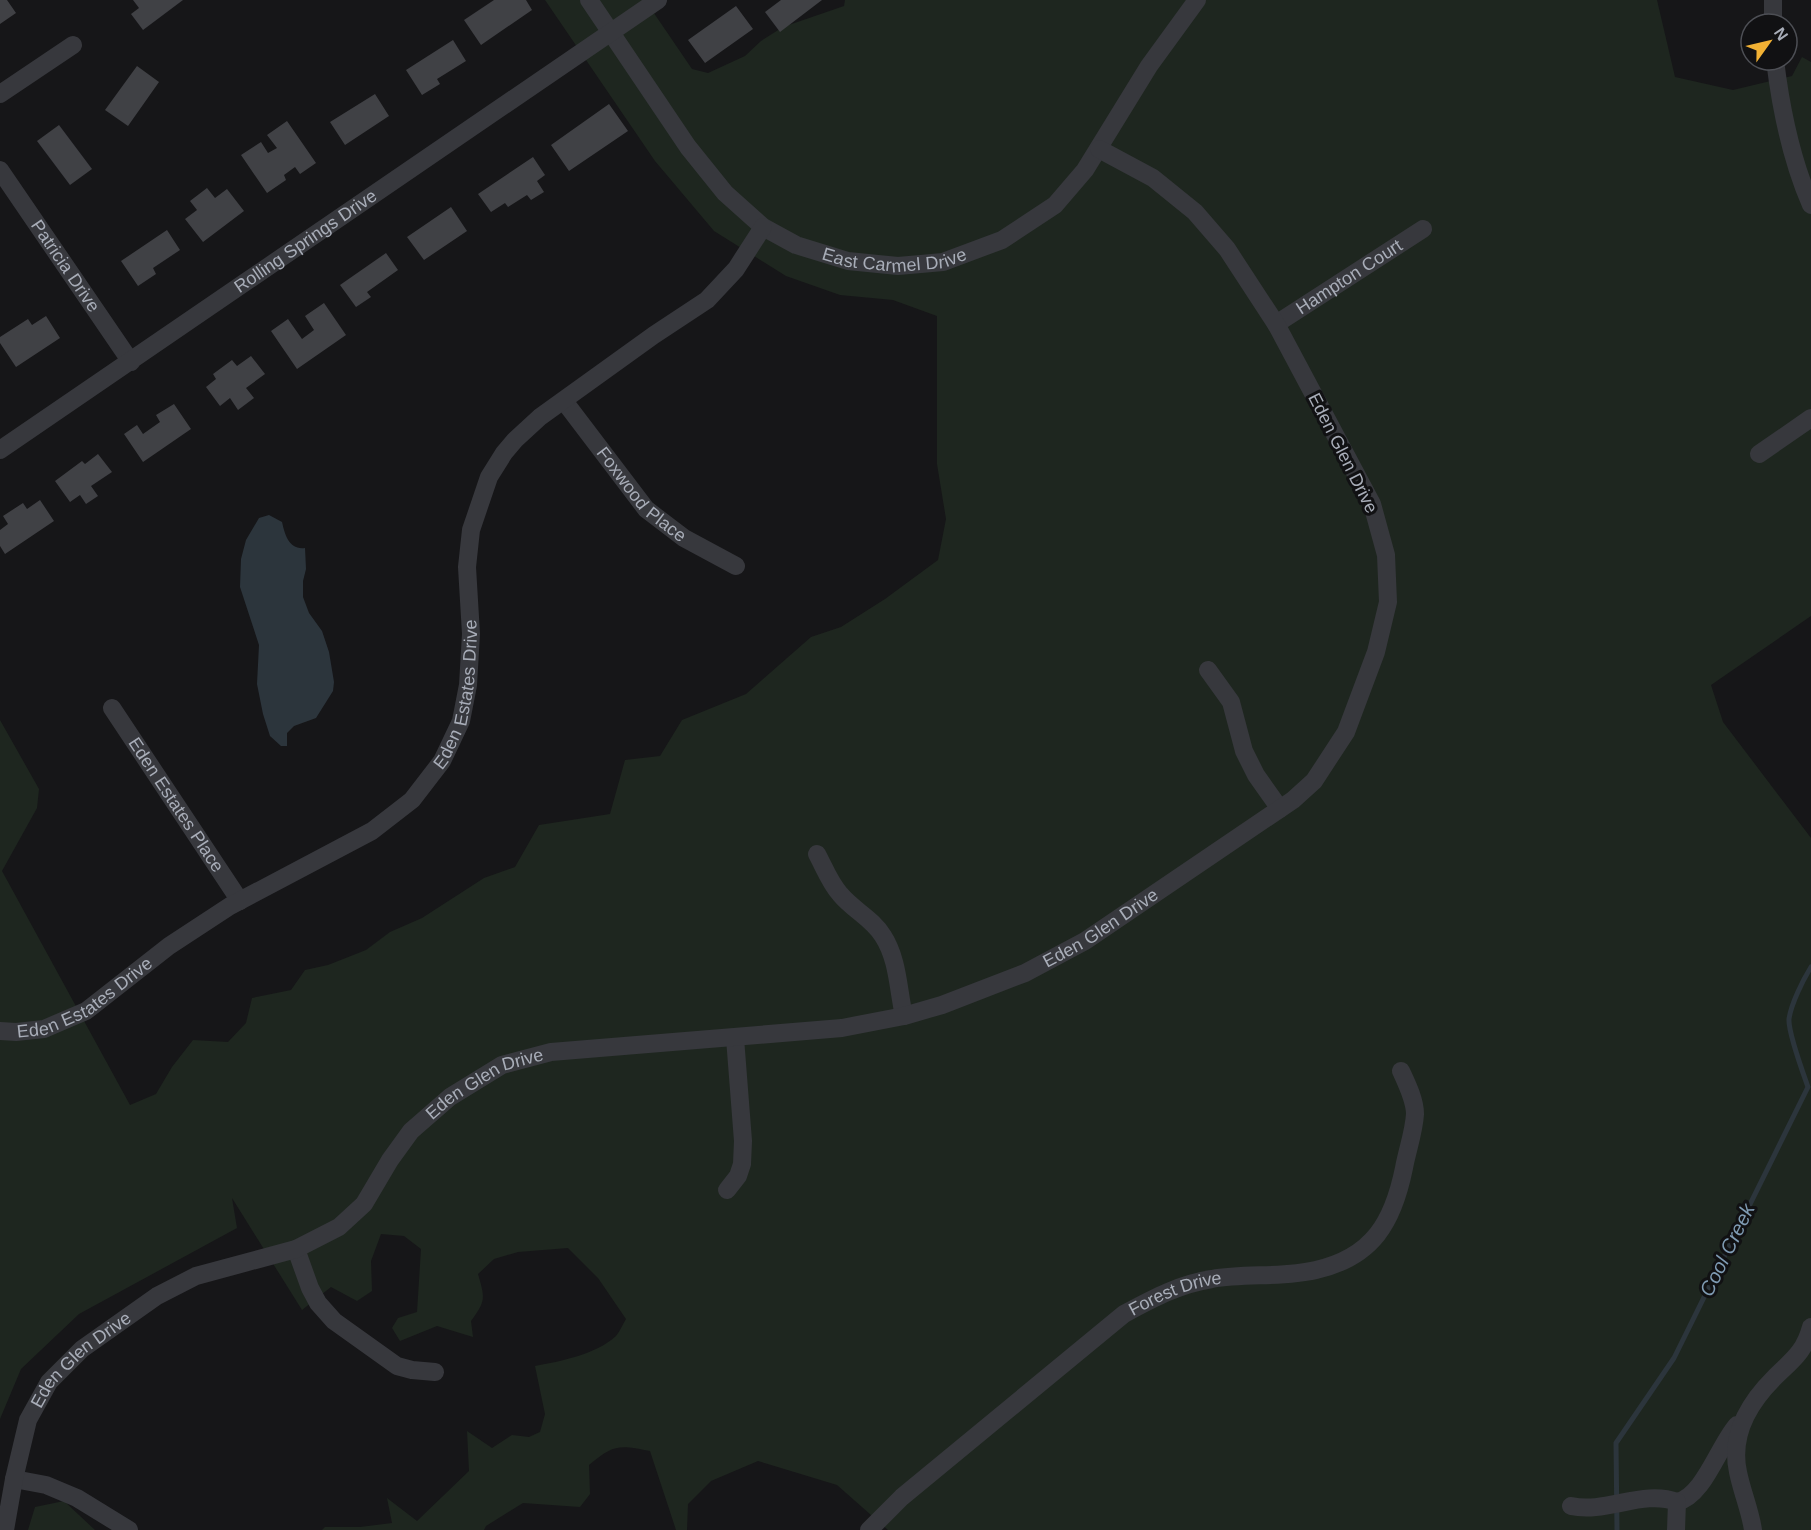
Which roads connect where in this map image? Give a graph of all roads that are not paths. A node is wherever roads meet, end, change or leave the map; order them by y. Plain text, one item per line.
1 (589, 0) edge
2 (658, 0) edge
3 (1197, 0) edge
4 (612, 33) junction
5 (73, 45) dead end
6 (1776, 72) edge
7 (0, 94) edge
8 (1099, 149) junction
9 (0, 170) edge
10 (1811, 205) edge
11 (763, 227) junction
12 (1423, 229) dead end
13 (1276, 324) junction
14 (131, 362) junction
15 (564, 401) junction
16 (1811, 418) edge
17 (0, 450) edge
18 (1759, 454) dead end
19 (736, 566) dead end
20 (1208, 670) dead end
21 (112, 708) dead end
22 (1280, 809) junction
23 (817, 854) dead end
24 (240, 901) junction
25 (904, 1016) junction
26 (0, 1031) edge
27 (735, 1038) junction
28 (1401, 1071) dead end
29 (727, 1191) dead end
30 (296, 1249) junction
31 (1811, 1327) edge
32 (435, 1372) dead end
33 (1745, 1416) junction
34 (14, 1479) junction
35 (1677, 1502) junction
36 (1571, 1506) dead end
37 (5, 1530) edge
38 (129, 1530) edge
39 (869, 1530) edge
40 (1676, 1530) edge
41 (1753, 1530) edge

1 - 4 street, East Carmel Drive
2 - 4 street, Rolling Springs Drive
3 - 8 street, East Carmel Drive
4 - 11 street, East Carmel Drive
4 - 14 street, Rolling Springs Drive
5 - 7 street
6 - 10 street
8 - 11 street, East Carmel Drive
8 - 13 street, Eden Glen Drive
9 - 14 street, Patricia Drive
11 - 15 street, Eden Estates Drive
12 - 13 street, Hampton Court
13 - 22 street, Eden Glen Drive
14 - 17 street, Rolling Springs Drive
15 - 19 street, Foxwood Place
15 - 24 street, Eden Estates Drive
16 - 18 street
20 - 22 street
21 - 24 street, Eden Estates Place
22 - 25 street, Eden Glen Drive
23 - 25 street
24 - 26 street, Eden Estates Drive
25 - 27 street, Eden Glen Drive
27 - 29 street
27 - 30 street, Eden Glen Drive
28 - 39 street, Forest Drive
30 - 32 street
30 - 34 street, Eden Glen Drive
31 - 33 street
33 - 35 street
33 - 41 street
34 - 37 street, Eden Glen Drive
34 - 38 street
35 - 36 street
35 - 40 street

